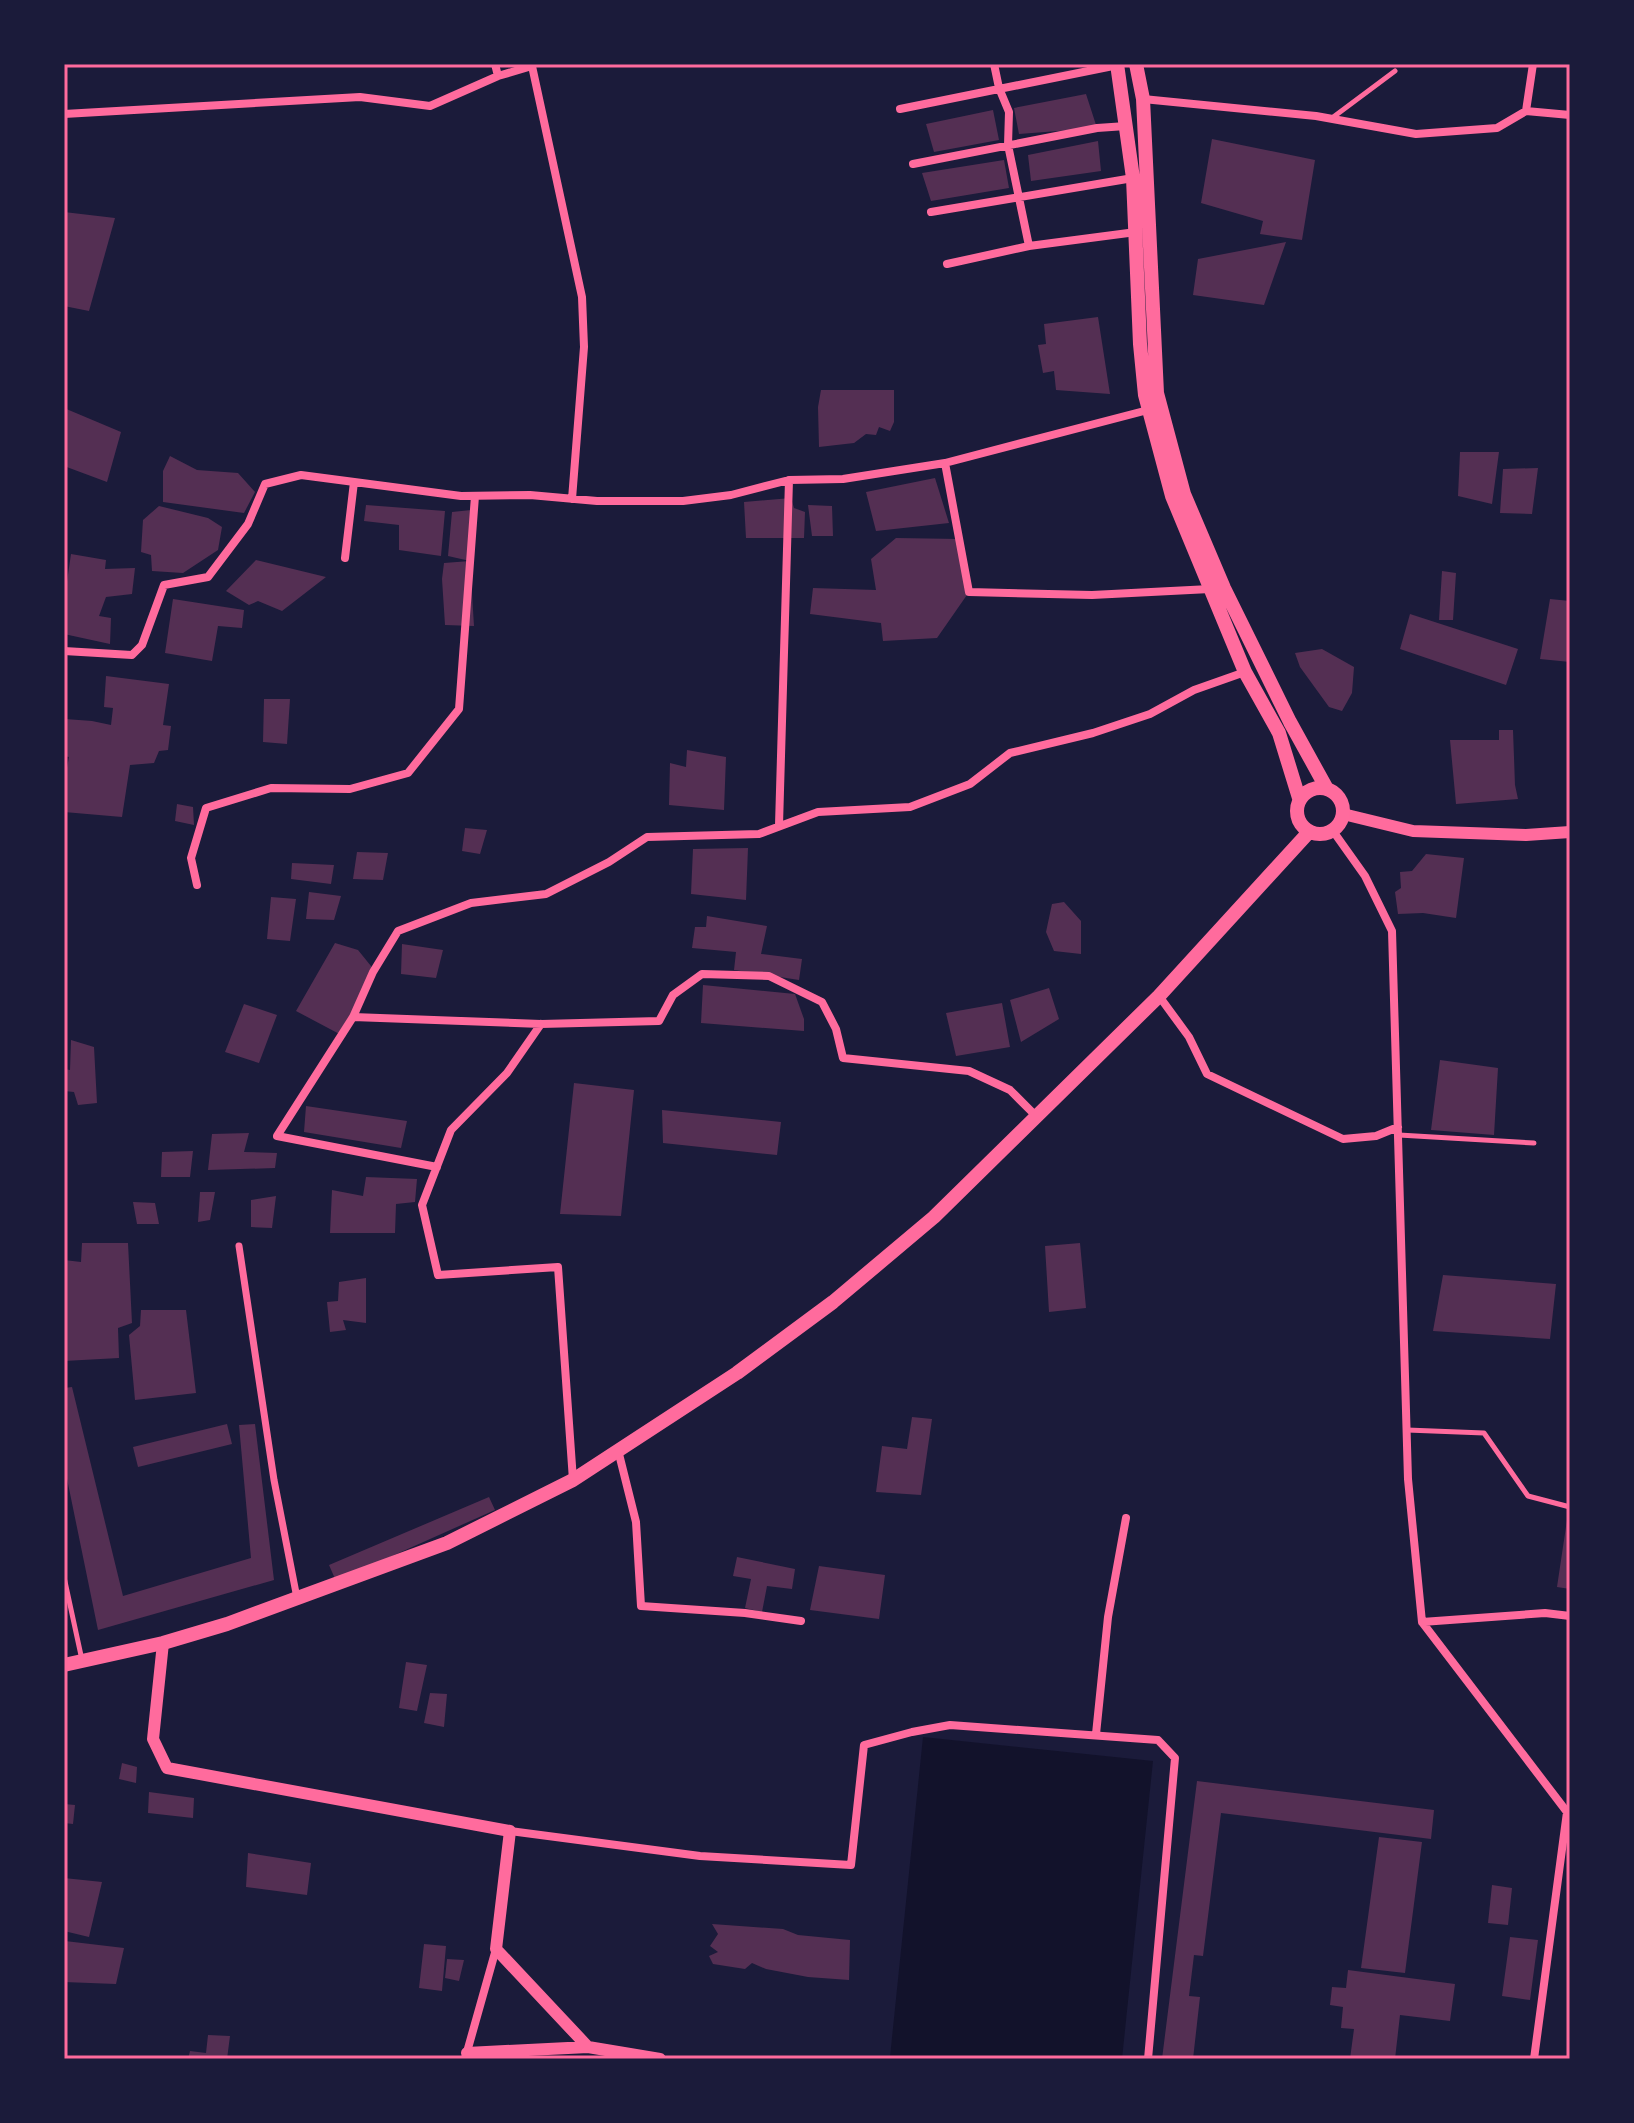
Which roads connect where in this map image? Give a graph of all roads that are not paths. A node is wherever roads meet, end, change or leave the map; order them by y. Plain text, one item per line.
1 (495, 64) edge
2 (994, 64) edge
3 (1118, 64) edge
4 (1136, 64) edge
5 (1533, 64) edge
6 (535, 65) edge
7 (1395, 71) dead end
8 (498, 76) junction
9 (999, 88) junction
10 (1143, 99) junction
11 (900, 109) dead end
12 (1526, 111) junction
13 (64, 114) edge
14 (1570, 115) edge
15 (1331, 118) junction
16 (1127, 126) junction
17 (1008, 145) junction
18 (913, 164) dead end
19 (1133, 178) junction
20 (1018, 196) junction
21 (931, 212) dead end
22 (1137, 232) junction
23 (1029, 246) junction
24 (947, 264) dead end
25 (1148, 410) junction
26 (945, 463) junction
27 (789, 480) junction
28 (354, 482) junction
29 (475, 496) junction
30 (572, 499) junction
31 (345, 558) dead end
32 (1210, 589) junction
33 (64, 651) edge
34 (1245, 672) junction
35 (1327, 789) junction
36 (1299, 798) junction
37 (1343, 814) junction
38 (779, 825) junction
39 (1333, 831) junction
40 (1309, 832) junction
41 (1570, 832) edge
42 (197, 885) dead end
43 (1159, 996) junction
44 (353, 1017) junction
45 (541, 1024) junction
46 (1036, 1116) junction
47 (1398, 1131) junction
48 (1534, 1143) dead end
49 (437, 1167) junction
50 (239, 1246) dead end
51 (1406, 1430) junction
52 (618, 1450) junction
53 (573, 1480) junction
54 (1570, 1507) edge
55 (1126, 1518) dead end
56 (64, 1577) edge
57 (297, 1598) junction
58 (1570, 1616) edge
59 (801, 1621) dead end
60 (1422, 1622) junction
61 (163, 1643) junction
62 (83, 1661) junction
63 (64, 1665) edge
64 (1096, 1734) junction
65 (510, 1831) junction
66 (496, 1949) junction
67 (588, 2047) junction
68 (466, 2056) edge
69 (622, 2056) edge
70 (660, 2059) edge
71 (1148, 2059) edge
72 (1534, 2059) edge

1 - 8 street
2 - 9 street
3 - 9 street
3 - 16 main road
4 - 10 main road
5 - 12 street
6 - 8 street
6 - 30 street
7 - 15 lane
8 - 13 street
9 - 11 street
9 - 17 street
10 - 15 street
10 - 35 main road
12 - 14 street
12 - 15 street
16 - 17 street
16 - 19 main road
17 - 18 street
17 - 20 street
19 - 20 street
19 - 22 main road
20 - 21 street
20 - 23 street
22 - 23 street
22 - 25 main road
23 - 24 street
25 - 26 street
25 - 32 main road
26 - 27 street
26 - 32 street
27 - 30 street
27 - 38 street
28 - 29 street
28 - 31 street
28 - 33 street
29 - 30 street
29 - 42 street
32 - 34 main road
34 - 36 main road
34 - 38 street
35 - 36 main road
35 - 37 main road
36 - 40 main road
37 - 39 main road
37 - 41 street
38 - 44 street
39 - 40 main road
39 - 47 street
40 - 43 main road
43 - 46 main road
43 - 47 street
44 - 45 street
44 - 49 street
45 - 46 street
45 - 49 street
46 - 52 main road
47 - 48 lane
47 - 51 street
49 - 53 street
50 - 57 street
51 - 54 lane
51 - 60 street
52 - 53 main road
52 - 59 street
53 - 57 main road
55 - 64 street
56 - 62 lane
57 - 61 main road
58 - 60 street
60 - 72 street
61 - 62 main road
61 - 65 street
62 - 63 main road
64 - 65 street
64 - 71 street
65 - 66 street
66 - 67 street
66 - 68 street
67 - 68 street
67 - 69 street
69 - 70 street

